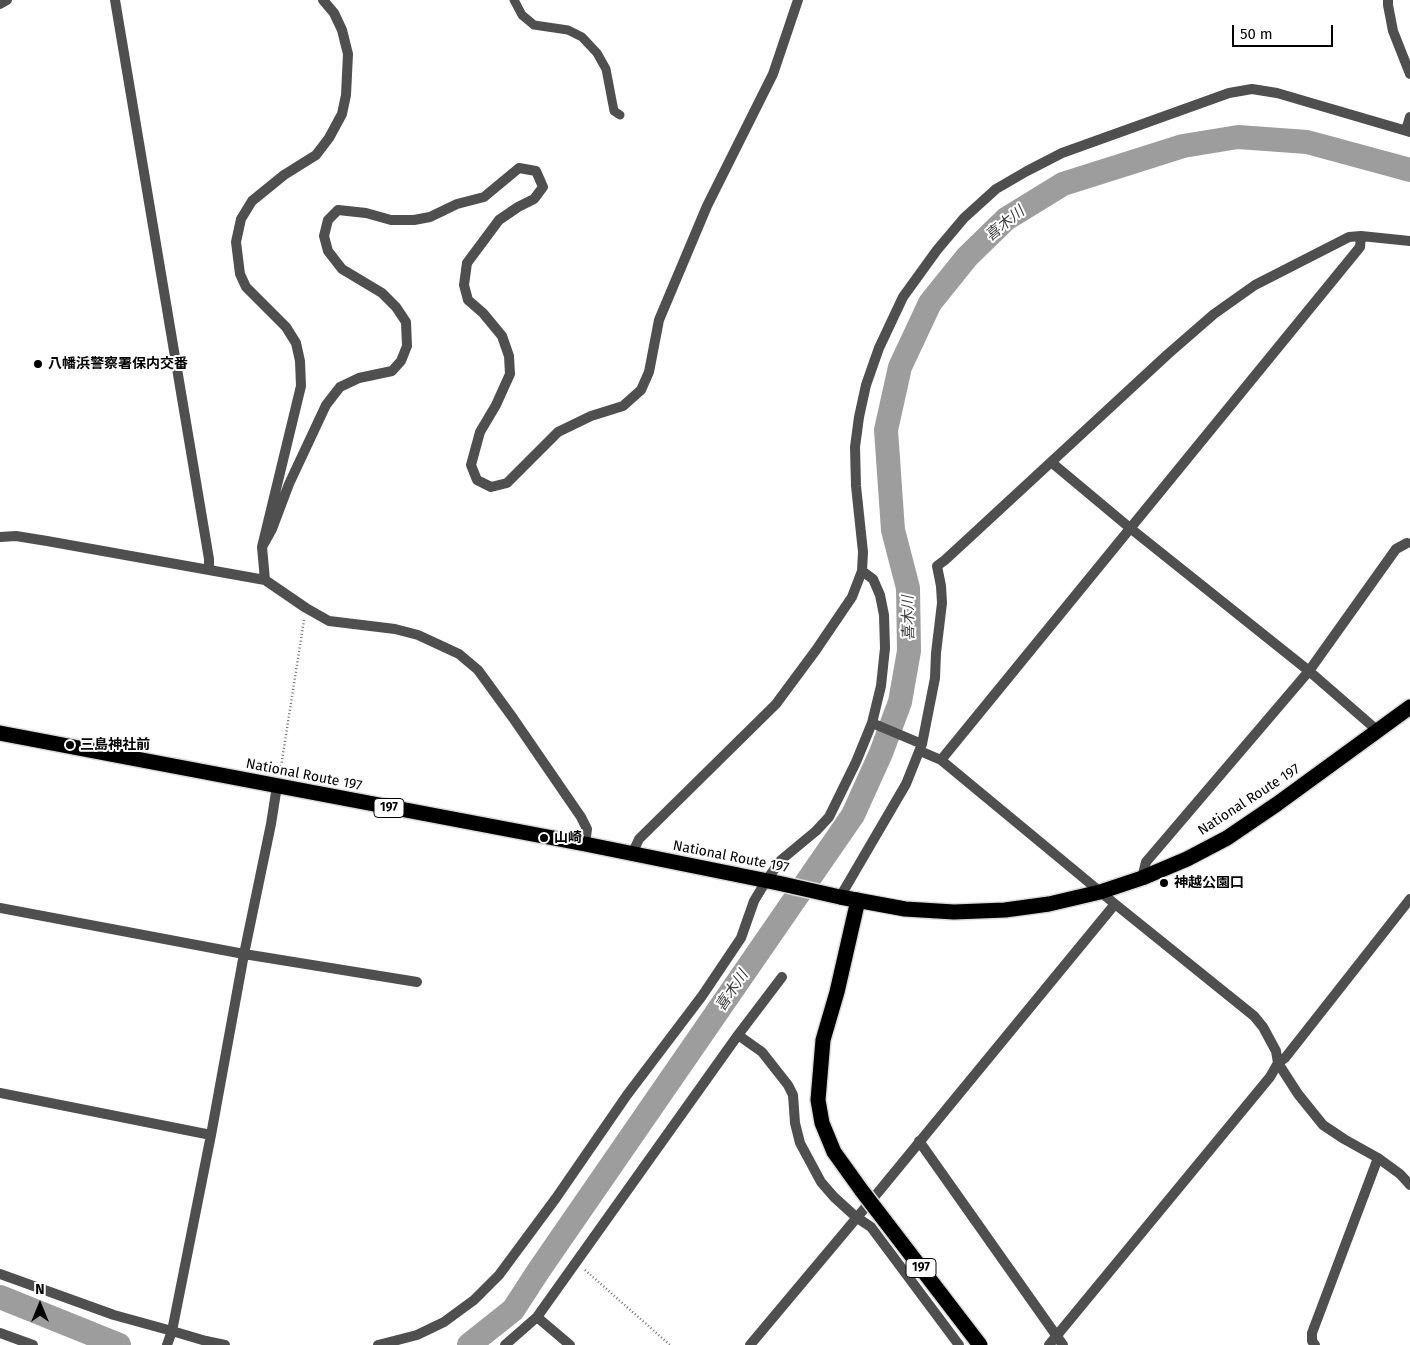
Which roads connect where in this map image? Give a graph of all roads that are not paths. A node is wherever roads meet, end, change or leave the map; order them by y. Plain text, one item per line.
1 (7, 0) edge
2 (115, 0) edge
3 (323, 0) edge
4 (514, 0) edge
5 (1388, 0) edge
6 (794, 2) edge
7 (0, 4) edge
8 (1410, 74) edge
9 (620, 116) dead end
10 (1410, 117) edge
11 (1408, 131) edge
12 (1362, 236) junction
13 (1410, 241) edge
14 (1051, 462) junction
15 (1130, 528) junction
16 (0, 537) edge
17 (1407, 543) dead end
18 (262, 547) junction
19 (209, 569) junction
20 (862, 571) junction
21 (265, 580) junction
22 (1309, 671) junction
23 (1410, 707) edge
24 (875, 725) junction
25 (1378, 730) junction
26 (0, 733) edge
27 (920, 745) junction
28 (941, 760) junction
29 (277, 786) junction
30 (585, 844) junction
31 (632, 854) junction
32 (1142, 878) junction
33 (772, 882) junction
34 (1100, 892) junction
35 (835, 896) junction
36 (1410, 899) edge
37 (858, 900) junction
38 (1115, 904) junction
39 (0, 908) edge
40 (244, 954) junction
41 (782, 977) dead end
42 (417, 982) dead end
43 (738, 1035) junction
44 (1278, 1062) junction
45 (0, 1093) edge
46 (211, 1135) junction
47 (919, 1141) junction
48 (1378, 1158) junction
49 (1410, 1185) edge
50 (856, 1217) junction
51 (0, 1274) edge
52 (537, 1317) junction
53 (0, 1332) edge
54 (1056, 1336) junction
55 (170, 1337) edge
56 (33, 1345) edge
57 (225, 1345) edge
58 (378, 1345) edge
59 (505, 1345) edge
60 (570, 1345) edge
61 (750, 1345) edge
62 (958, 1345) edge
63 (980, 1345) edge
64 (1049, 1345) edge
65 (1063, 1345) edge
66 (1315, 1345) edge

1 - 7 street
2 - 19 street
3 - 18 street
4 - 9 lane
5 - 8 street
6 - 18 street
10 - 11 street
11 - 20 street
12 - 13 street
12 - 14 street
12 - 15 street
14 - 15 street
14 - 27 street
15 - 22 street
15 - 28 street
16 - 19 street
17 - 22 street
18 - 21 street
19 - 21 street
20 - 24 street
20 - 31 street
21 - 30 street
22 - 25 street
22 - 32 street
23 - 25 highway, National Route 197 / 197
24 - 27 street
24 - 33 street
25 - 32 highway, National Route 197 / 197
26 - 29 highway, National Route 197 / 197
27 - 28 street
27 - 35 street
28 - 34 street
29 - 30 highway, National Route 197 / 197
29 - 40 street
30 - 31 highway, National Route 197 / 197
31 - 33 highway, National Route 197 / 197
32 - 34 highway, National Route 197 / 197
33 - 35 highway, National Route 197 / 197
33 - 58 street
34 - 37 highway, National Route 197 / 197
34 - 38 street
35 - 37 highway, National Route 197 / 197
36 - 44 street
37 - 63 highway, 197, bridge
38 - 44 street
38 - 47 street
39 - 40 street
40 - 42 street
40 - 46 street
41 - 43 street
43 - 50 street
43 - 52 street
44 - 48 street
44 - 54 street
45 - 46 street
46 - 55 street
47 - 50 street
47 - 54 street
48 - 49 street
48 - 66 street
50 - 61 street
50 - 62 street
51 - 55 street
52 - 59 street
52 - 60 street
53 - 56 street
54 - 64 street
54 - 65 street
55 - 57 street

